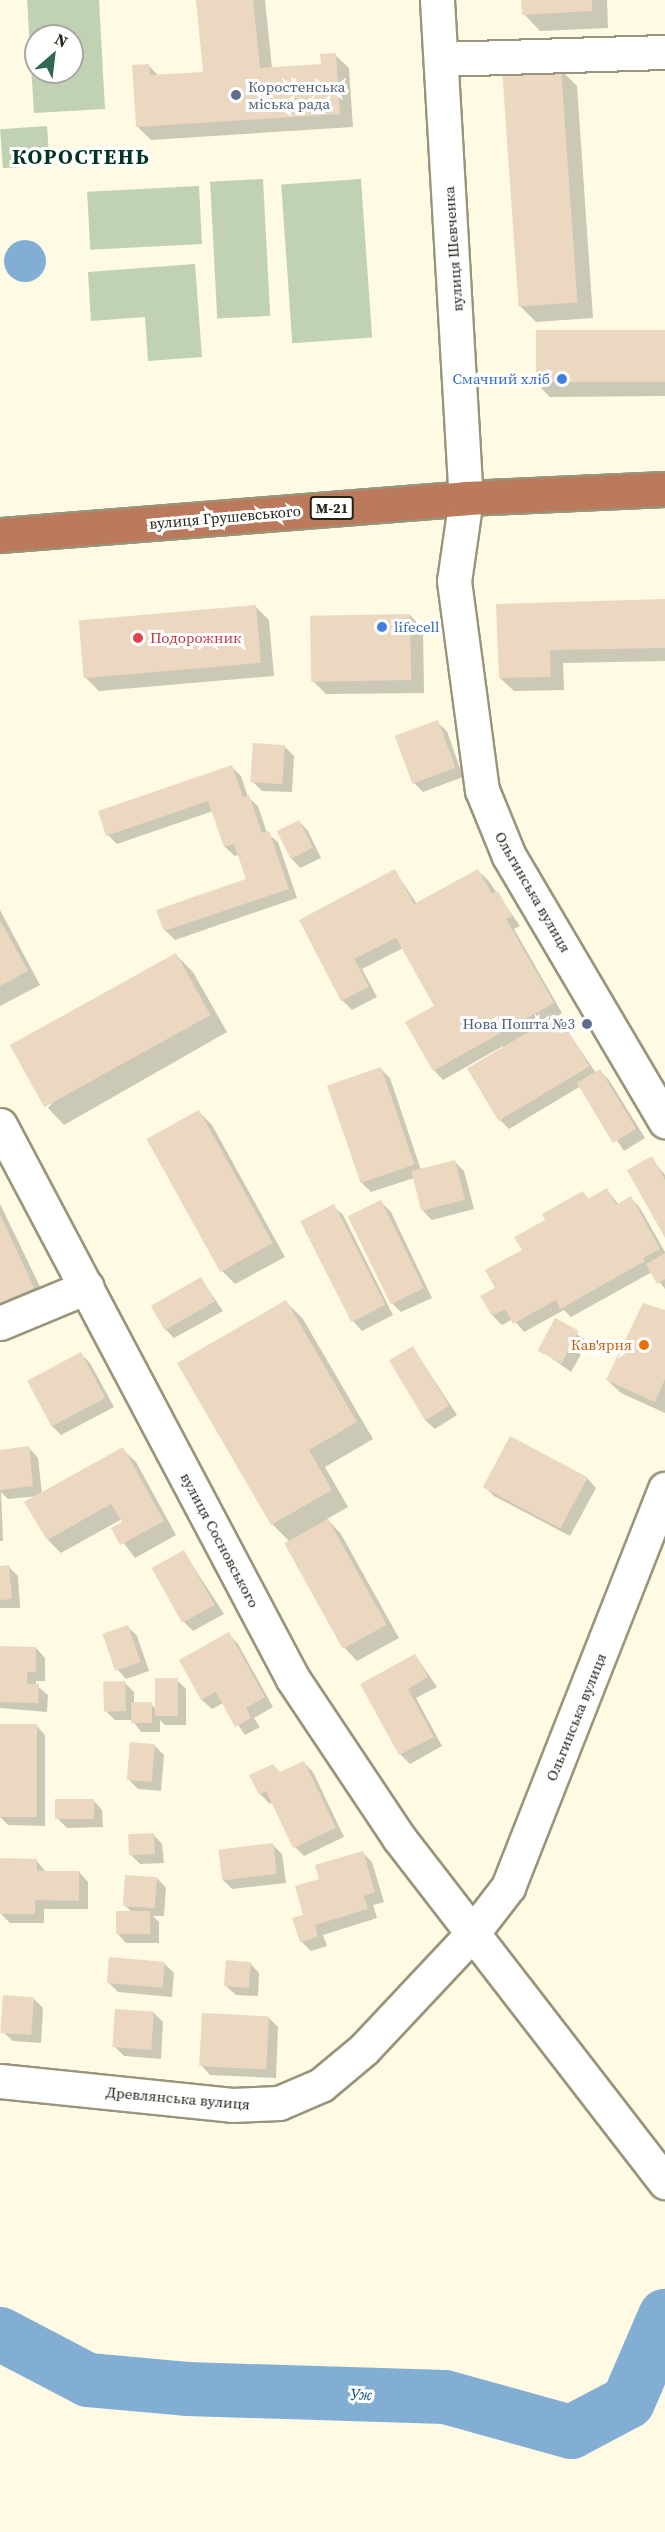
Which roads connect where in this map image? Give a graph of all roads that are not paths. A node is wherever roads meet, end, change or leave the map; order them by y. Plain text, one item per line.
1 (438, 0) edge
2 (665, 52) edge
3 (441, 58) junction
4 (665, 489) edge
5 (466, 498) junction
6 (0, 534) edge
7 (665, 1121) edge
8 (0, 1125) edge
9 (87, 1287) junction
10 (0, 1323) edge
11 (665, 1489) edge
12 (471, 1935) junction
13 (0, 2081) edge
14 (665, 2182) edge

1 - 3 street, вулиця Шевченка
2 - 3 street
3 - 5 street, вулиця Шевченка
4 - 5 highway, вулиця Грушевського / М-21
5 - 6 highway, вулиця Грушевського / М-21
5 - 7 street, Ольгинська вулиця
8 - 9 street, вулиця Сосновського
9 - 10 street
9 - 12 street, вулиця Сосновського
11 - 12 street, Ольгинська вулиця
12 - 13 street, Древлянська вулиця
12 - 14 street, вулиця Сосновського

